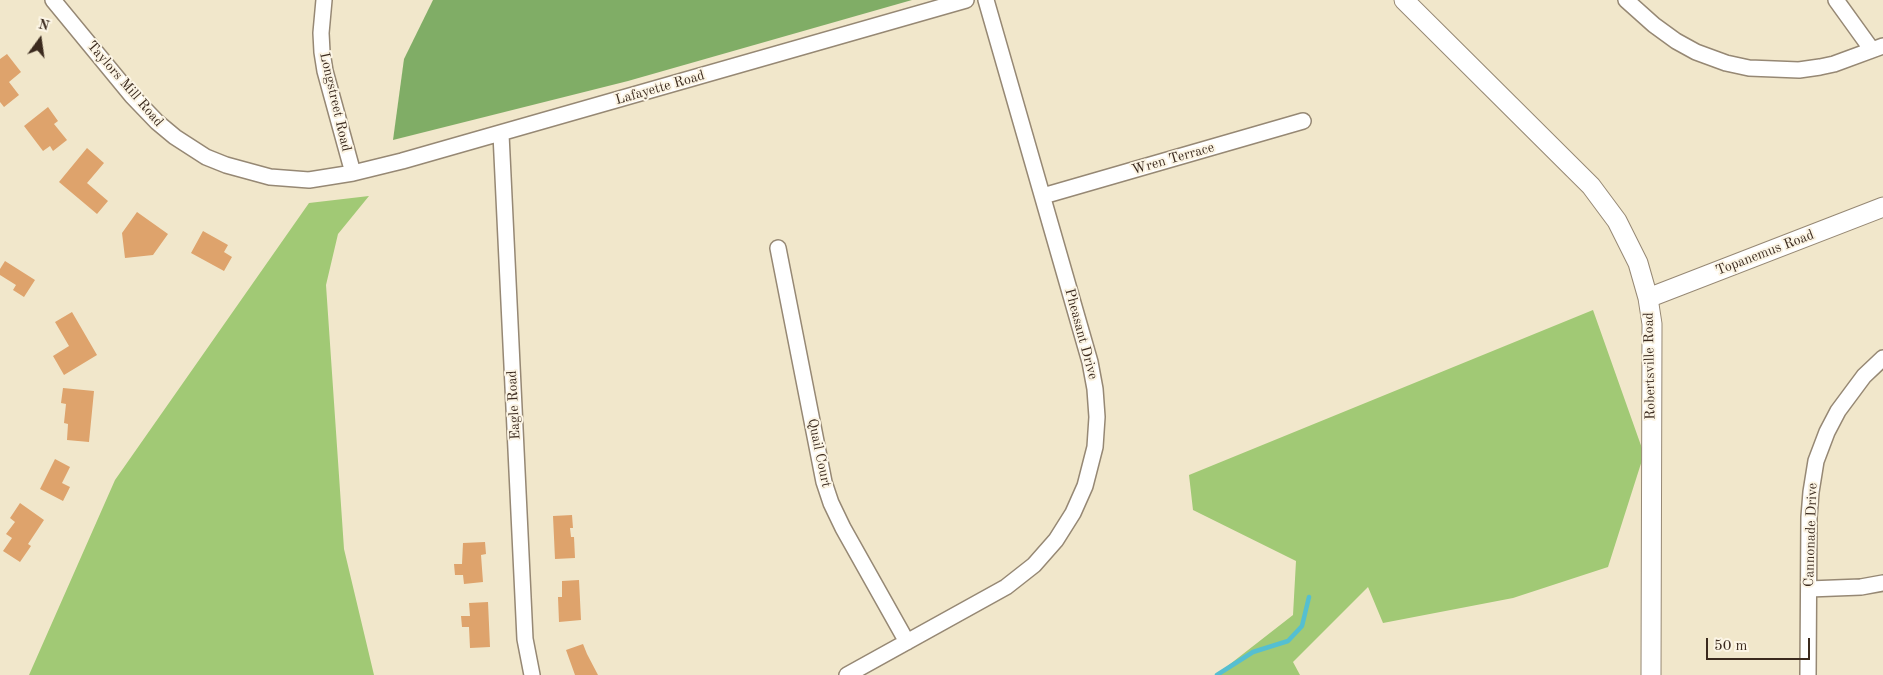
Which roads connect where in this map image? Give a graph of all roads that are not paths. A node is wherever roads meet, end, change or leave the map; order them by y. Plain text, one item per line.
1 (53, 0) edge
2 (324, 0) edge
3 (966, 0) edge
4 (986, 0) edge
5 (1404, 0) edge
6 (1626, 0) edge
7 (1836, 0) edge
8 (1878, 48) edge
9 (1303, 121) dead end
10 (501, 134) junction
11 (353, 173) junction
12 (1043, 196) junction
13 (1883, 206) edge
14 (778, 248) dead end
15 (1648, 298) junction
16 (1883, 358) edge
17 (1883, 583) edge
18 (1808, 589) junction
19 (907, 642) junction
20 (532, 675) edge
21 (847, 675) edge
22 (1651, 675) edge
23 (1808, 675) edge

1 - 11 street, Taylors Mill Road
2 - 11 street, Longstreet Road
3 - 10 street, Lafayette Road
4 - 12 street, Pheasant Drive
5 - 15 street, Robertsville Road
6 - 8 street
7 - 8 street
9 - 12 street, Wren Terrace
10 - 11 street, Lafayette Road
10 - 20 street, Eagle Road
12 - 19 street, Pheasant Drive
13 - 15 street, Topanemus Road
14 - 19 street, Quail Court
15 - 22 street, Robertsville Road
16 - 18 street, Cannonade Drive
17 - 18 street
18 - 23 street, Cannonade Drive
19 - 21 street, Pheasant Drive

